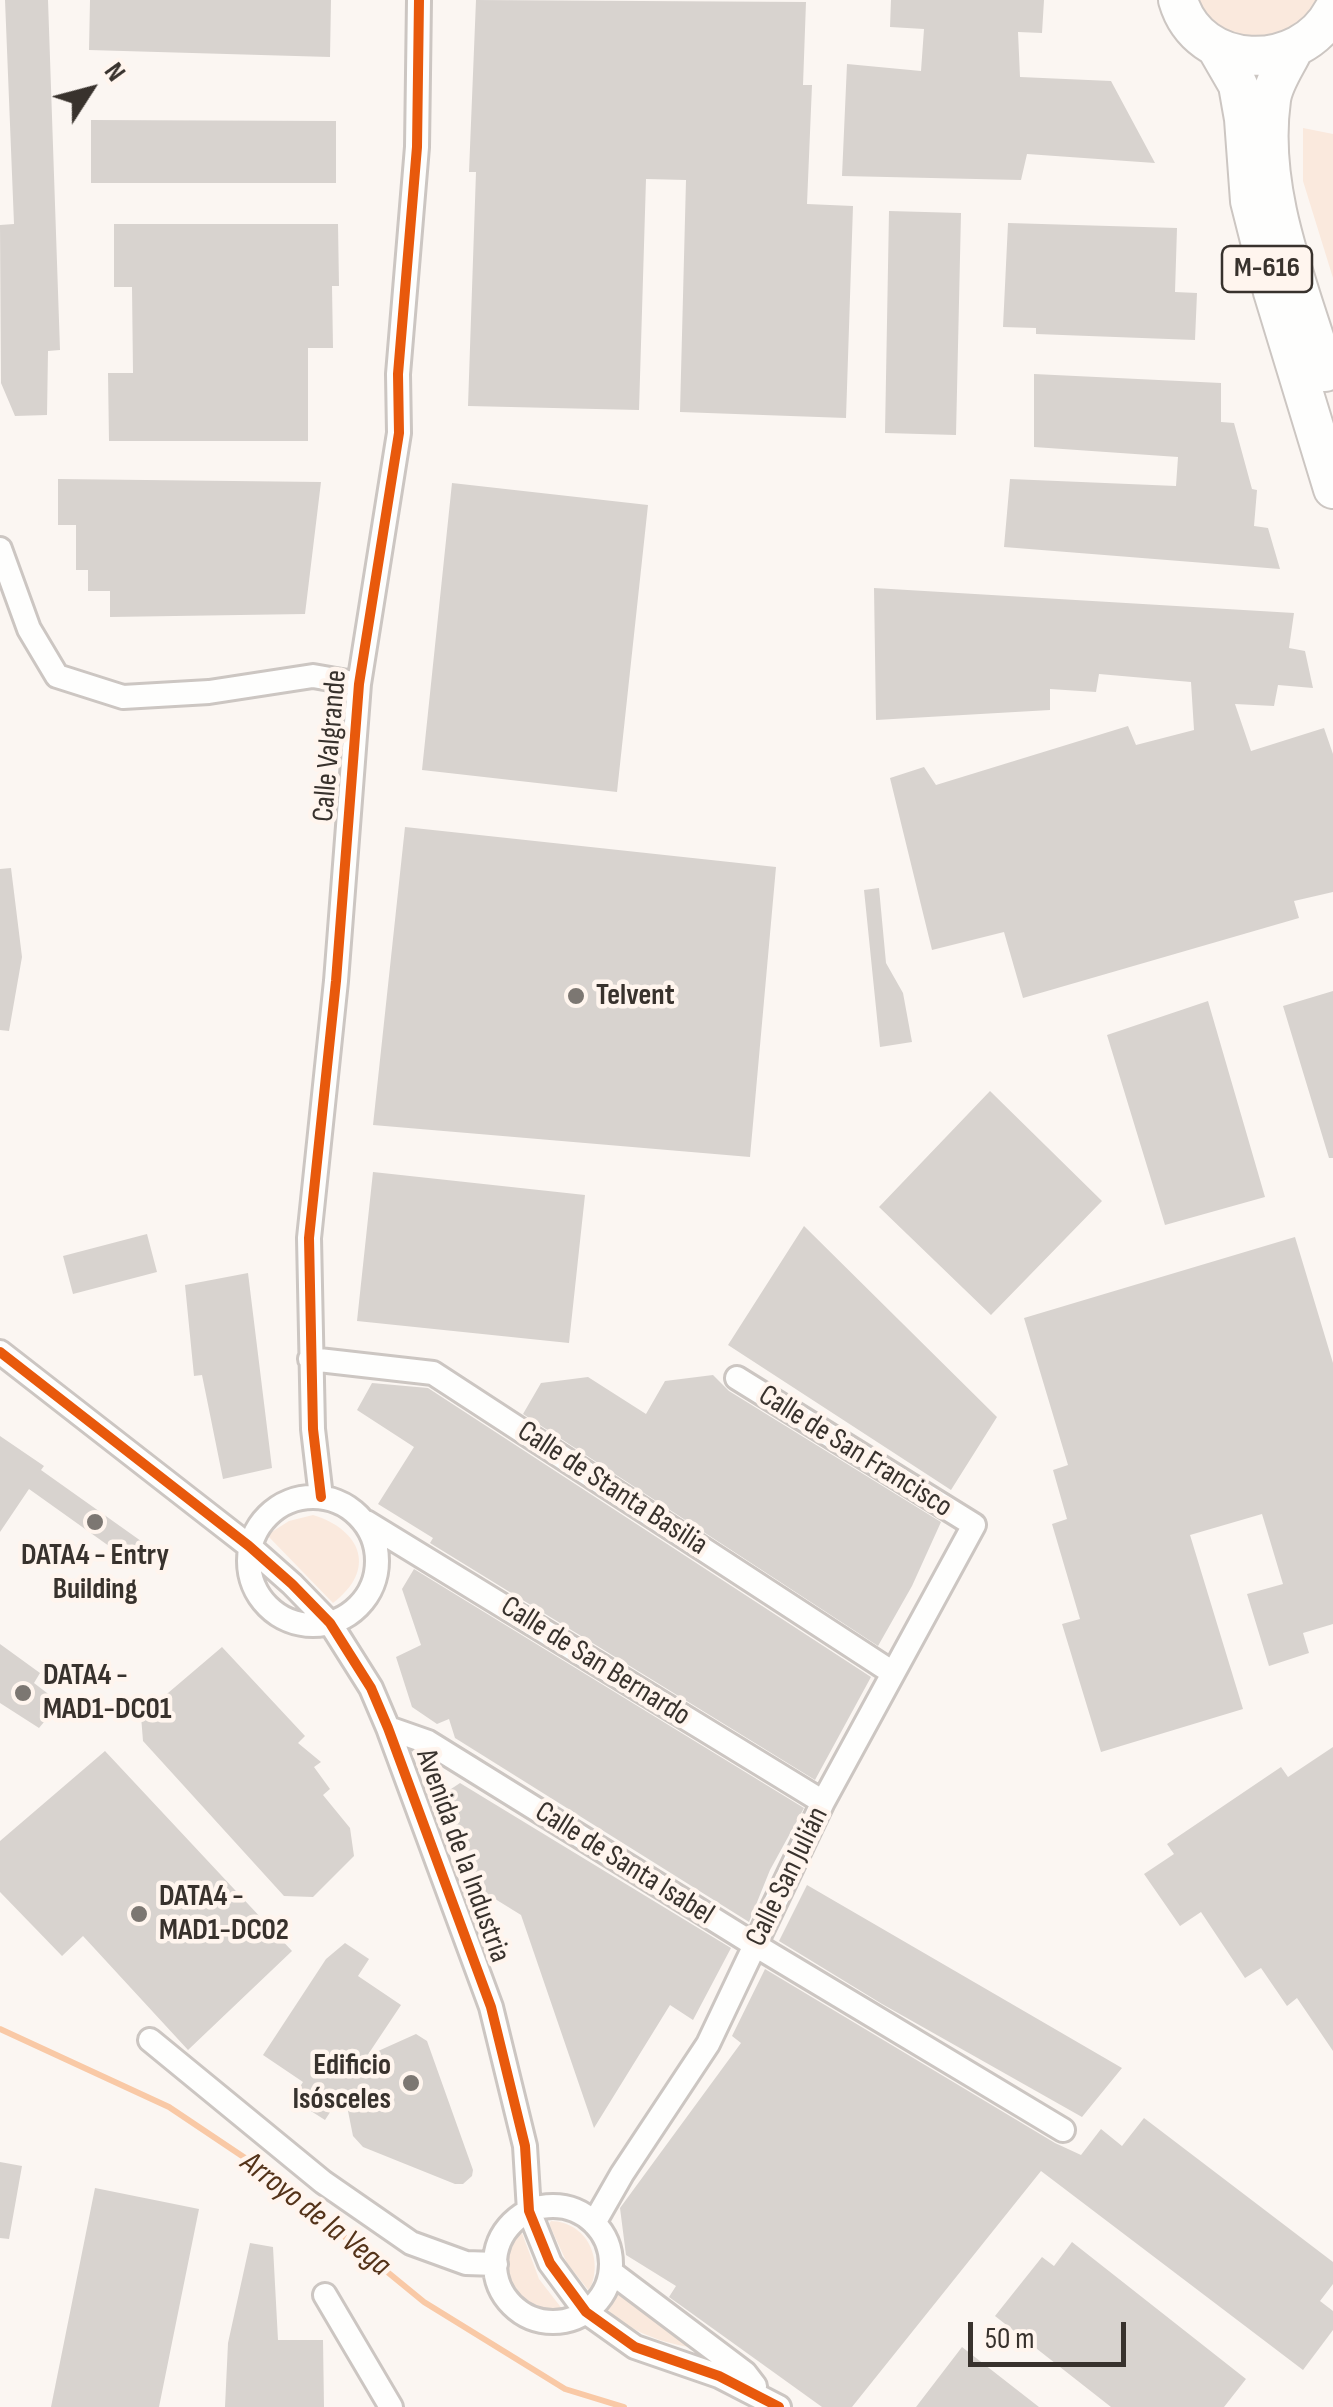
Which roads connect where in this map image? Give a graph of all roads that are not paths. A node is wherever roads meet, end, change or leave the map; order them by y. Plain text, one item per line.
1 (420, 0) edge
2 (1178, 0) edge
3 (1333, 11) edge
4 (1216, 47) junction
5 (1293, 50) junction
6 (1333, 398) edge
7 (1322, 493) edge
8 (0, 549) edge
9 (359, 684) junction
10 (0, 1352) edge
11 (310, 1358) junction
12 (737, 1378) dead end
13 (321, 1497) junction
14 (366, 1522) junction
15 (974, 1525) joint
16 (249, 1546) junction
17 (330, 1624) junction
18 (893, 1673) junction
19 (388, 1728) junction
20 (823, 1802) junction
21 (755, 1945) junction
22 (150, 2040) dead end
23 (1063, 2130) dead end
24 (529, 2211) junction
25 (594, 2223) junction
26 (496, 2264) junction
27 (611, 2272) junction
28 (324, 2294) dead end
29 (586, 2312) junction
30 (772, 2402) edge
31 (391, 2407) edge

1 - 9 street, Calle Valgrande
2 - 4 highway, M-616
3 - 5 highway, M-616
4 - 5 highway
4 - 7 highway, M-616
5 - 6 highway, M-616
8 - 9 street
9 - 11 street, Calle Valgrande
10 - 16 street, Avenida de la Industria
11 - 13 street, Calle Valgrande
11 - 18 street, Calle de Stanta Basilia
12 - 15 street, Calle de San Francisco
13 - 14 street
13 - 16 street
14 - 17 street
14 - 20 street, Calle de San Bernardo
15 - 18 street, Calle San Julián
16 - 17 street, Avenida de la Industria
16 - 17 street
17 - 19 street, Avenida de la Industria
18 - 20 street, Calle San Julián
19 - 21 street, Calle de Santa Isabel
19 - 24 street, Avenida de la Industria
20 - 21 street, Calle San Julián
21 - 23 street, Calle de Santa Isabel
21 - 25 street, Calle San Julián
22 - 26 street
24 - 25 street
24 - 26 street
24 - 29 street, Avenida de la Industria
25 - 27 street
26 - 29 street
27 - 29 street
27 - 30 street
28 - 31 street
29 - 30 street, Avenida de la Industria

